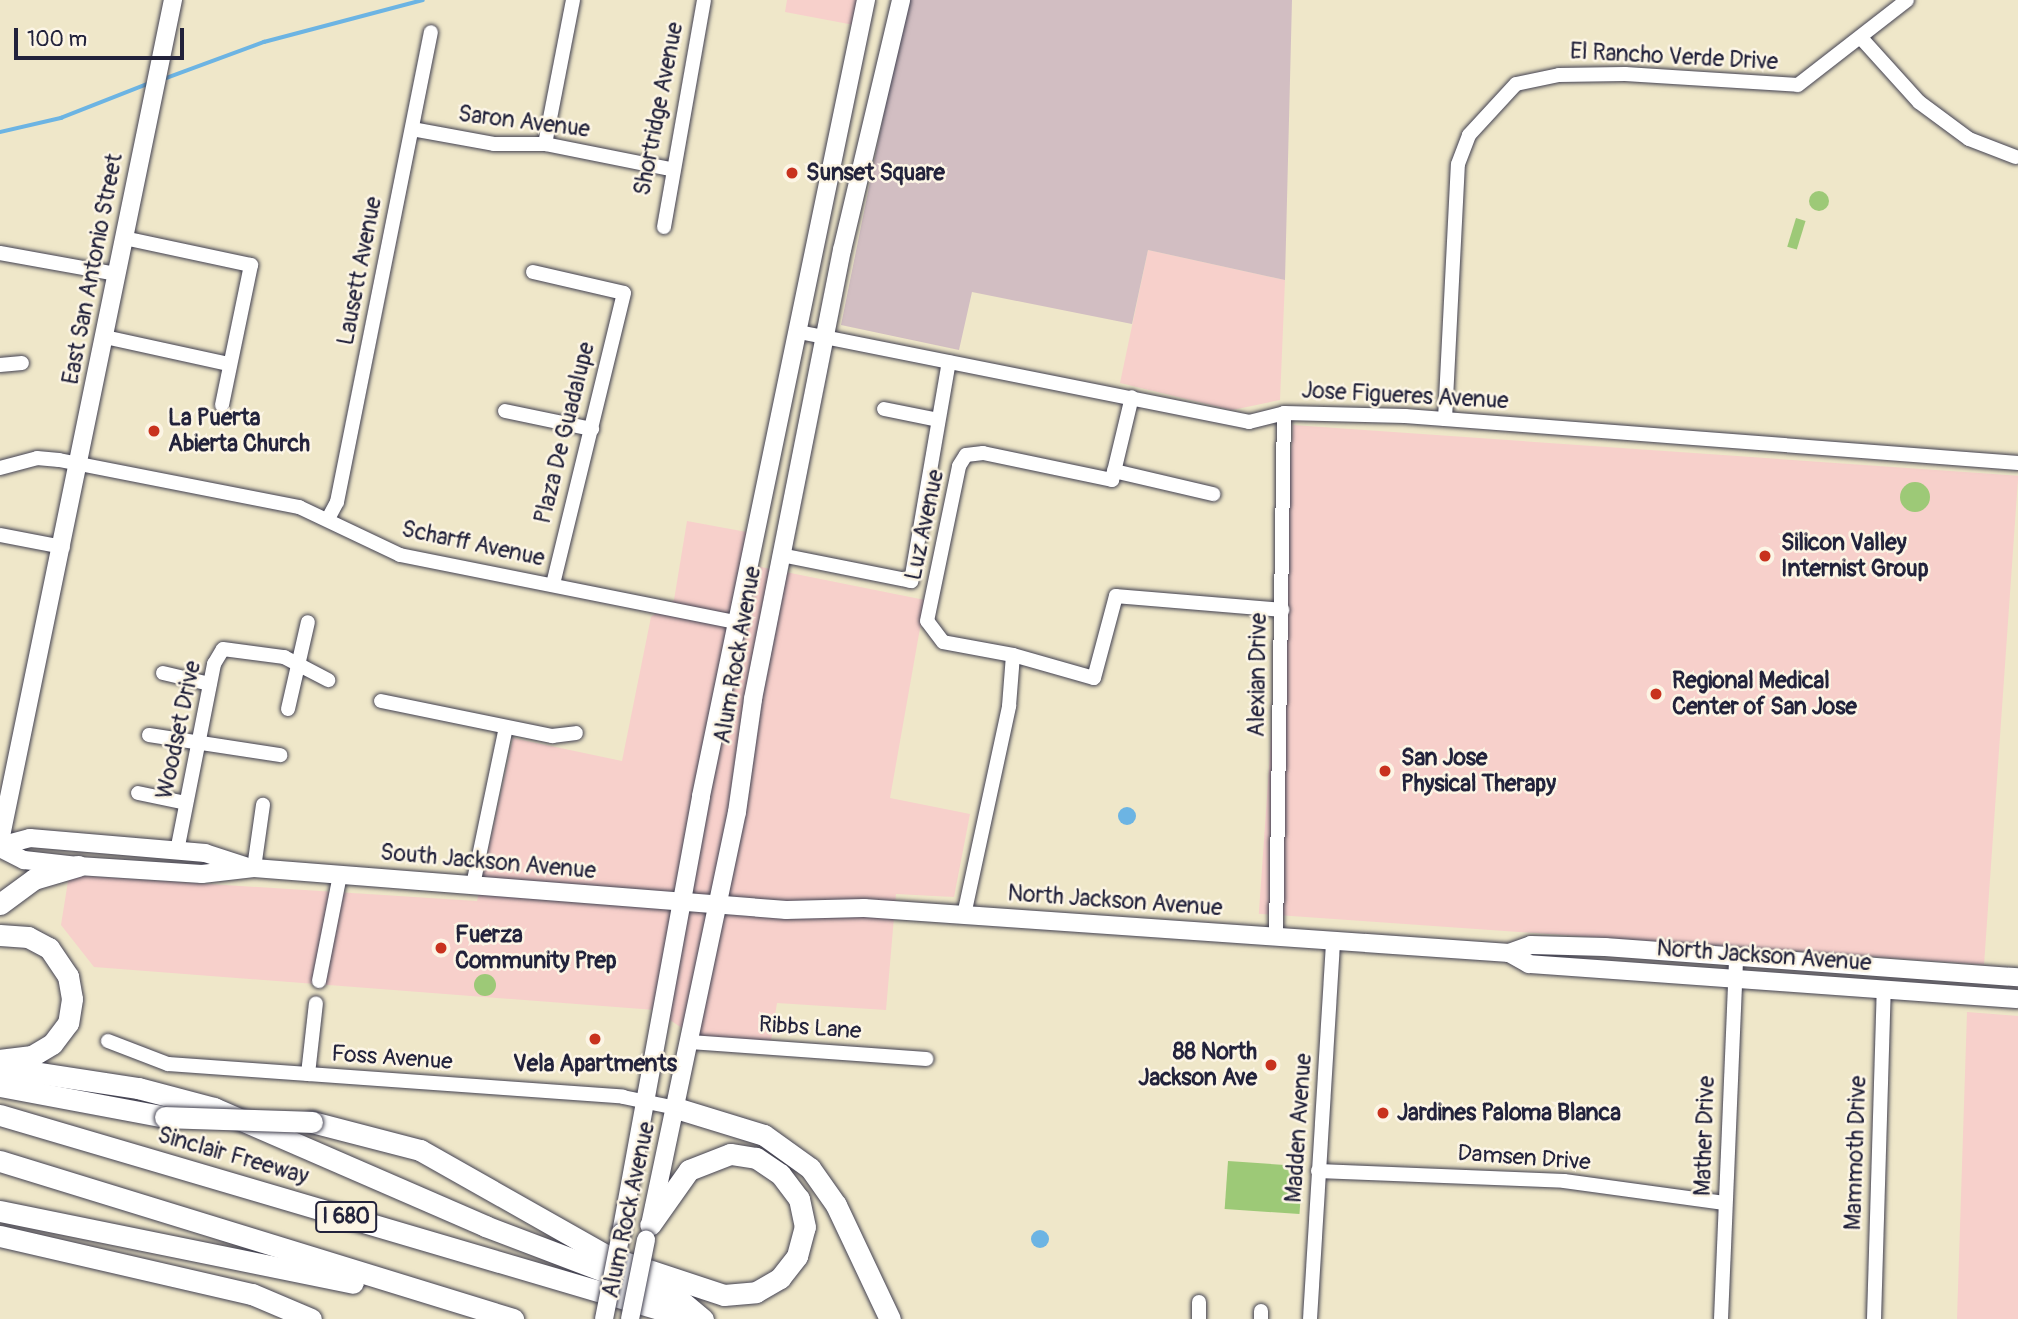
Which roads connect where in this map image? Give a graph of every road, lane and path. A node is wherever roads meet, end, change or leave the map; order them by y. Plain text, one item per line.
1 (173, 0) edge
2 (573, 0) edge
3 (704, 0) edge
4 (866, 0) edge
5 (901, 0) edge
6 (1906, 0) edge
7 (431, 33) dead end
8 (1862, 39) junction
9 (412, 129) junction
10 (545, 144) junction
11 (2017, 157) edge
12 (670, 169) junction
13 (664, 227) dead end
14 (124, 238) junction
15 (0, 253) edge
16 (533, 272) dead end
17 (117, 274) junction
18 (799, 332) junction
19 (104, 337) junction
20 (824, 337) junction
21 (949, 362) junction
22 (22, 363) dead end
23 (229, 364) junction
24 (0, 365) edge
25 (1132, 397) junction
26 (222, 405) dead end
27 (884, 409) dead end
28 (505, 411) dead end
29 (1284, 413) junction
30 (1445, 419) junction
31 (938, 420) junction
32 (592, 429) junction
33 (2018, 463) edge
34 (80, 464) junction
35 (0, 468) edge
36 (1114, 471) junction
37 (1213, 494) dead end
38 (329, 517) junction
39 (0, 535) edge
40 (63, 547) junction
41 (781, 555) junction
42 (553, 584) junction
43 (1282, 610) junction
44 (308, 622) dead end
45 (740, 623) junction
46 (1013, 655) junction
47 (300, 662) junction
48 (163, 673) dead end
49 (328, 680) dead end
50 (210, 684) junction
51 (381, 701) dead end
52 (288, 709) dead end
53 (506, 727) junction
54 (576, 733) dead end
55 (149, 735) dead end
56 (198, 743) junction
57 (280, 755) dead end
58 (138, 793) dead end
59 (186, 803) junction
60 (263, 805) dead end
61 (0, 845) edge
62 (177, 851) junction
63 (78, 866) junction
64 (254, 869) junction
65 (340, 875) junction
66 (473, 886) junction
67 (682, 902) junction
68 (0, 904) edge
69 (718, 905) junction
70 (964, 915) junction
71 (0, 935) edge
72 (1276, 937) junction
73 (1333, 941) junction
74 (1509, 953) junction
75 (1736, 956) junction
76 (2018, 977) edge
77 (1735, 978) junction
78 (319, 981) dead end
79 (1884, 989) junction
80 (2018, 999) edge
81 (316, 1003) dead end
82 (108, 1041) dead end
83 (690, 1042) junction
84 (926, 1059) dead end
85 (0, 1060) edge
86 (0, 1067) edge
87 (308, 1074) junction
88 (0, 1086) edge
89 (645, 1100) junction
90 (676, 1108) junction
91 (0, 1115) edge
92 (0, 1161) edge
93 (1318, 1171) junction
94 (1725, 1203) junction
95 (0, 1211) edge
96 (648, 1233) junction
97 (0, 1236) edge
98 (1199, 1302) dead end
99 (475, 1308) junction
100 (311, 1319) edge
101 (513, 1319) edge
102 (604, 1319) edge
103 (630, 1319) edge
104 (693, 1319) edge
105 (703, 1319) edge
106 (890, 1319) edge
107 (1199, 1319) edge
108 (1310, 1319) edge
109 (1721, 1319) edge
110 (1874, 1319) edge

1 - 14 main road, East San Antonio Street
2 - 10 street
3 - 12 street, Shortridge Avenue
4 - 18 main road, Alum Rock Avenue
5 - 20 main road, Alum Rock Avenue
6 - 8 street, El Rancho Verde Drive
7 - 9 street, Lausett Avenue
8 - 11 street
8 - 30 street, El Rancho Verde Drive
9 - 10 street, Saron Avenue
9 - 38 street, Lausett Avenue
10 - 12 street, Saron Avenue
12 - 13 street, Shortridge Avenue
14 - 17 main road, East San Antonio Street
14 - 23 street
15 - 17 street
16 - 32 street, Plaza De Guadalupe
17 - 19 main road, East San Antonio Street
18 - 20 street, Jose Figueres Avenue
18 - 45 main road, Alum Rock Avenue
19 - 23 street
19 - 34 main road, East San Antonio Street
20 - 21 street, Jose Figueres Avenue
20 - 41 main road, Alum Rock Avenue
21 - 25 street, Jose Figueres Avenue
21 - 31 street
22 - 24 street
23 - 26 street
25 - 29 street, Jose Figueres Avenue
25 - 36 street
27 - 31 street
28 - 32 street
29 - 30 street, Jose Figueres Avenue
29 - 43 street, Alexian Drive
30 - 33 street, Jose Figueres Avenue
31 - 41 street
32 - 42 street, Plaza De Guadalupe
34 - 35 street, Scharff Avenue
34 - 38 street, Scharff Avenue
34 - 40 main road, East San Antonio Street
36 - 37 street, Luz Avenue
36 - 46 street, Luz Avenue
38 - 42 street, Scharff Avenue
39 - 40 street
40 - 61 main road, East San Antonio Street
41 - 69 main road, Alum Rock Avenue
42 - 45 street, Scharff Avenue
43 - 46 street, Luz Avenue
43 - 72 street, Alexian Drive
44 - 47 street
45 - 67 main road, Alum Rock Avenue
46 - 70 street
47 - 49 street, Woodset Drive
47 - 50 street, Woodset Drive
47 - 52 street
48 - 50 street
50 - 56 street, Woodset Drive
51 - 53 street
53 - 54 street
53 - 66 street
55 - 56 street
56 - 57 street
56 - 59 street, Woodset Drive
58 - 59 street
59 - 62 street, Woodset Drive
60 - 64 street
61 - 62 main road, South Jackson Avenue
61 - 63 main road, South Jackson Avenue
62 - 64 main road, South Jackson Avenue
63 - 64 main road, South Jackson Avenue
63 - 68 highway
64 - 65 main road, South Jackson Avenue
65 - 66 main road, South Jackson Avenue
65 - 78 street
66 - 67 main road, South Jackson Avenue
67 - 69 main road, South Jackson Avenue
67 - 89 main road, Alum Rock Avenue
69 - 70 main road, North Jackson Avenue
69 - 83 main road, Alum Rock Avenue
70 - 72 main road, North Jackson Avenue
71 - 85 highway
72 - 73 main road, North Jackson Avenue
73 - 74 main road, North Jackson Avenue
73 - 93 street, Madden Avenue
74 - 75 main road, North Jackson Avenue
74 - 77 main road, North Jackson Avenue
75 - 76 main road, North Jackson Avenue
75 - 77 street, Mather Drive
77 - 79 main road, North Jackson Avenue
77 - 94 street, Mather Drive
79 - 80 main road, North Jackson Avenue
79 - 110 street, Mammoth Drive
81 - 87 street
82 - 87 street, Foss Avenue
83 - 84 street, Ribbs Lane
83 - 90 main road, Alum Rock Avenue
86 - 105 highway
87 - 89 street, Foss Avenue
88 - 96 highway, bridge
89 - 90 street, Foss Avenue
89 - 102 main road, Alum Rock Avenue, bridge
90 - 96 main road, Alum Rock Avenue
90 - 106 highway
91 - 104 highway, Sinclair Freeway / I 680
92 - 99 highway, I 680
93 - 94 street, Damsen Drive
93 - 108 street, Madden Avenue
94 - 109 street, Mather Drive
95 - 99 highway
96 - 103 main road, Alum Rock Avenue, bridge
97 - 100 highway
98 - 107 street
99 - 101 highway, I 680

